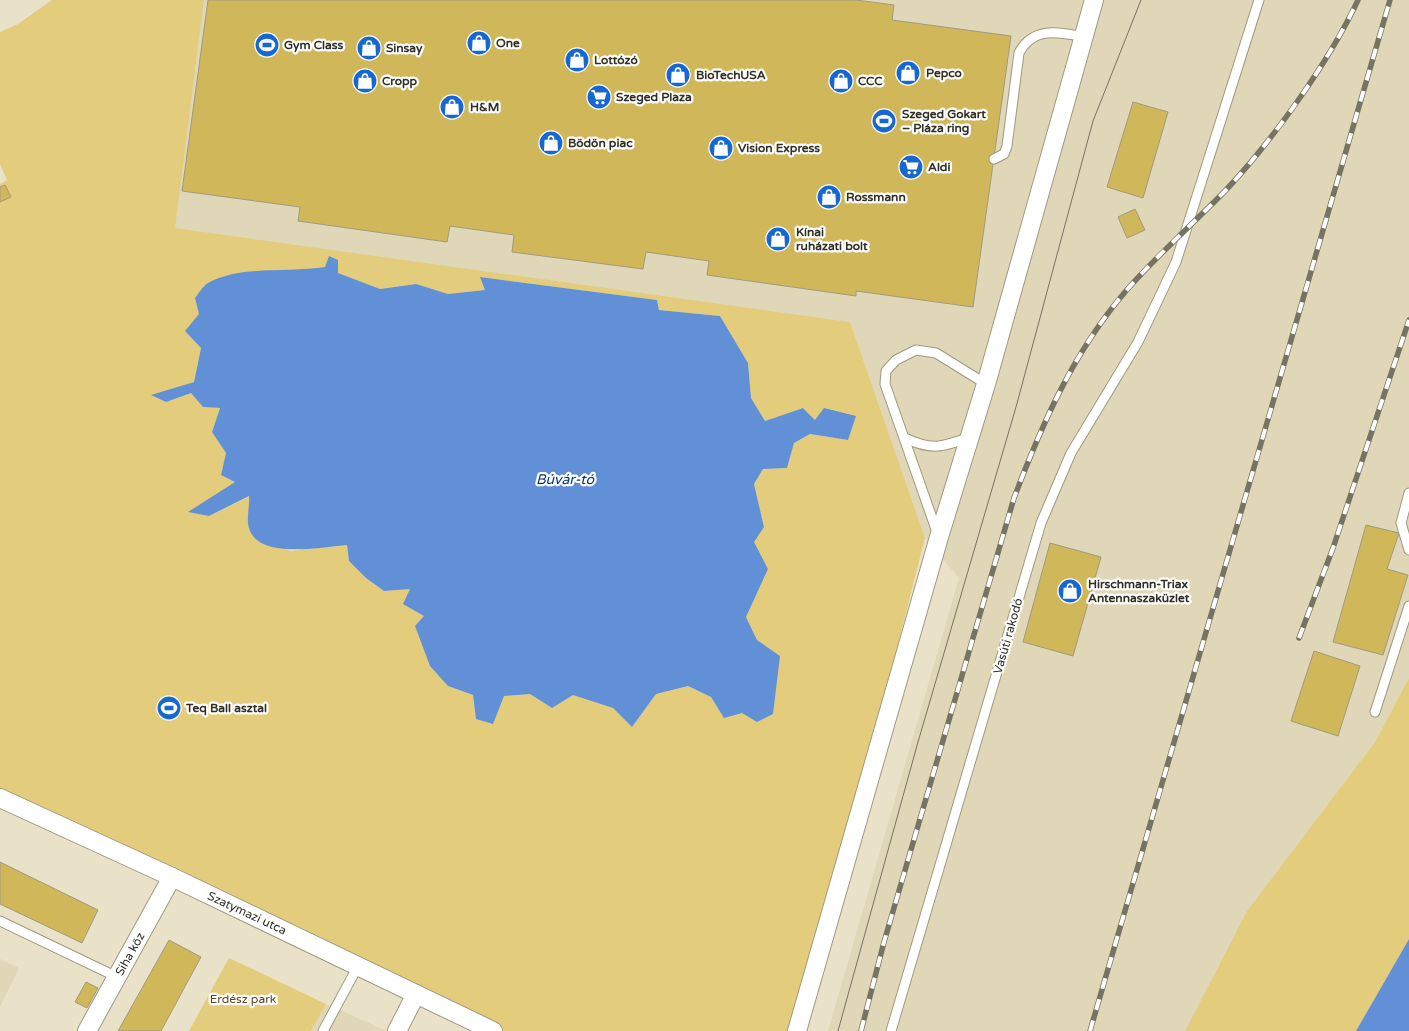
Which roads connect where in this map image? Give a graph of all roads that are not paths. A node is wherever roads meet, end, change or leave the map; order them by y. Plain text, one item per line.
1 (1094, 0) edge
2 (1258, 0) edge
3 (1084, 37) junction
4 (994, 159) dead end
5 (986, 384) junction
6 (970, 437) junction
7 (905, 438) junction
8 (1409, 493) edge
9 (939, 537) junction
10 (1409, 550) edge
11 (1409, 606) edge
12 (1375, 712) dead end
13 (0, 798) edge
14 (172, 877) junction
15 (0, 921) edge
16 (358, 966) junction
17 (117, 977) junction
18 (416, 994) junction
19 (87, 1031) edge
20 (323, 1031) edge
21 (397, 1031) edge
22 (493, 1031) edge
23 (797, 1031) edge
24 (891, 1031) edge

1 - 3 street
2 - 24 lane, Vasúti rakodó
3 - 4 lane
3 - 5 street
5 - 6 street
5 - 7 lane
6 - 7 lane
6 - 9 street
7 - 9 lane
8 - 10 lane
9 - 23 street
11 - 12 lane
13 - 14 street, Szatymazi utca
14 - 16 street, Szatymazi utca
14 - 17 street, Siha köz
15 - 17 lane
16 - 18 street, Szatymazi utca
16 - 20 lane
17 - 19 street, Siha köz
18 - 21 street
18 - 22 street, Szatymazi utca

